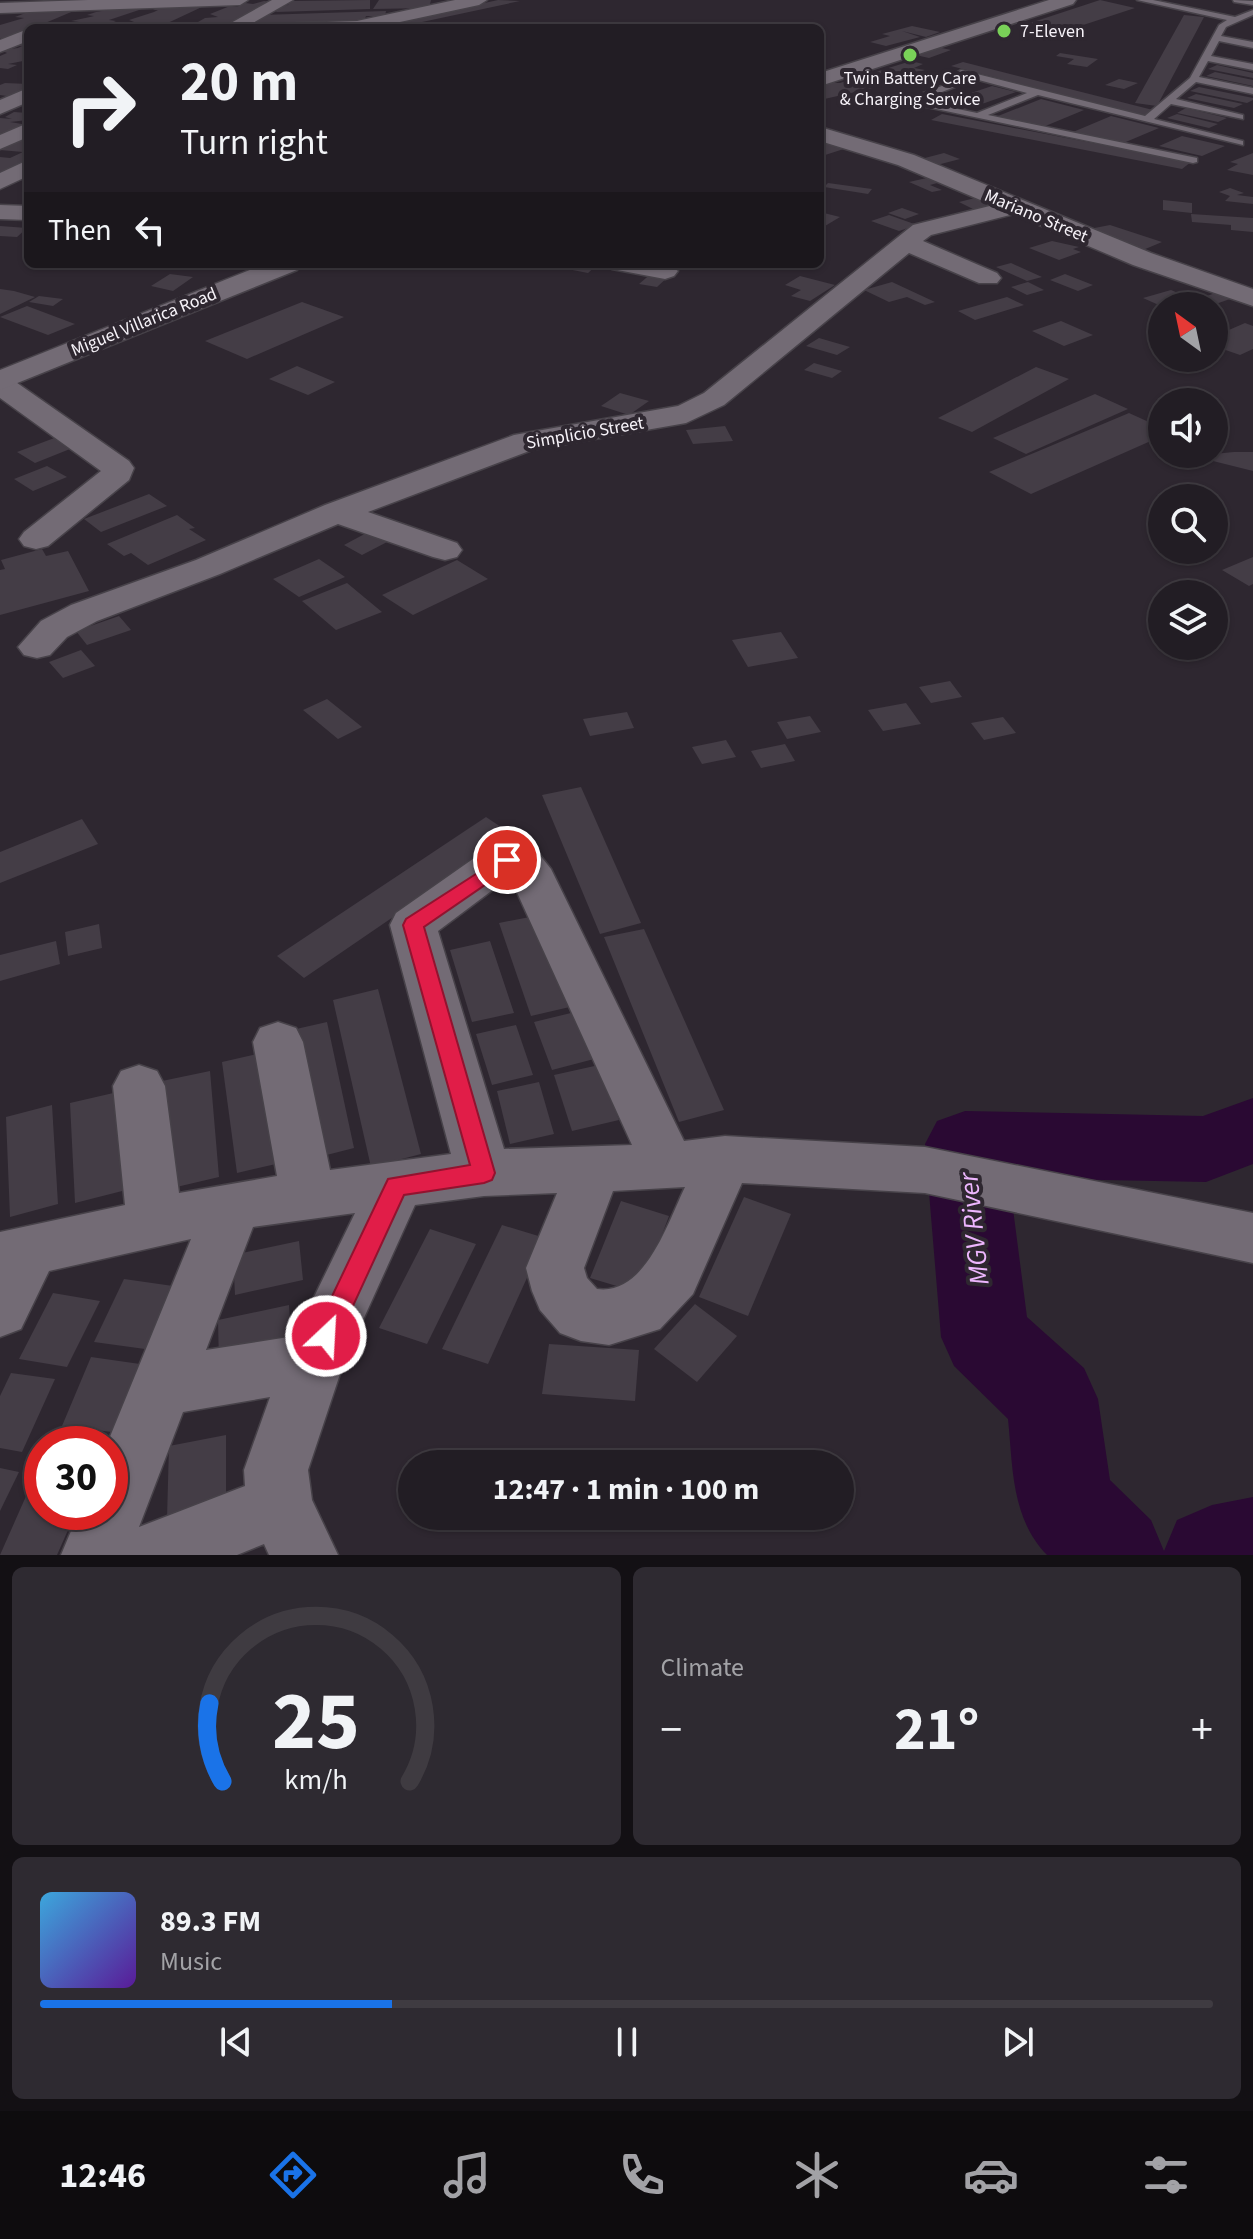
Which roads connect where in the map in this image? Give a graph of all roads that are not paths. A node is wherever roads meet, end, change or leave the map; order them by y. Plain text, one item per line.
1 (240, 0) edge
2 (285, 0) edge
3 (479, 0) edge
4 (1067, 0) edge
5 (1141, 0) edge
6 (1237, 0) edge
7 (219, 1) edge
8 (156, 3) junction
9 (1253, 3) edge
10 (89, 5) junction
11 (31, 7) junction
12 (0, 8) edge
13 (425, 9) junction
14 (1253, 12) edge
15 (262, 13) junction
16 (1233, 19) junction
17 (0, 20) edge
18 (177, 21) dead end
19 (53, 22) dead end
20 (117, 22) dead end
21 (1253, 23) edge
22 (239, 24) edge
23 (365, 24) edge
24 (24, 36) edge
25 (1218, 38) junction
26 (1253, 45) edge
27 (0, 47) edge
28 (1206, 58) junction
29 (1253, 67) edge
30 (961, 73) dead end
31 (975, 76) junction
32 (824, 79) edge
33 (1194, 79) junction
34 (1253, 91) edge
35 (1037, 92) junction
36 (24, 96) edge
37 (894, 99) dead end
38 (911, 101) junction
39 (1171, 101) junction
40 (0, 108) edge
41 (1102, 108) junction
42 (1253, 108) edge
43 (1089, 114) dead end
44 (978, 116) junction
45 (1240, 117) junction
46 (1075, 120) dead end
47 (1147, 120) junction
48 (1178, 128) junction
49 (24, 131) edge
50 (1049, 132) junction
51 (824, 135) edge
52 (1210, 136) junction
53 (0, 143) edge
54 (1239, 143) dead end
55 (1133, 149) junction
56 (1193, 160) dead end
57 (24, 169) edge
58 (0, 182) edge
59 (24, 183) edge
60 (1014, 207) junction
61 (0, 212) edge
62 (24, 213) edge
63 (907, 243) junction
64 (278, 268) edge
65 (646, 268) edge
66 (665, 271) dead end
67 (988, 278) dead end
68 (1253, 298) edge
69 (0, 382) edge
70 (337, 512) junction
71 (36, 539) dead end
72 (445, 550) dead end
73 (37, 647) dead end
74 (278, 1042) dead end
75 (139, 1086) dead end
76 (725, 1159) junction
77 (669, 1166) junction
78 (594, 1170) junction
79 (484, 1173) junction
80 (396, 1186) junction
81 (308, 1197) junction
82 (233, 1206) junction
83 (155, 1223) junction
84 (1253, 1238) edge
85 (15, 1253) edge
86 (0, 1310) edge
87 (314, 1361) junction
88 (160, 1387) junction
89 (292, 1530) edge
90 (95, 1555) edge
91 (152, 1555) edge

1 - 7 street
2 - 15 street
3 - 13 street
4 - 32 main road
5 - 16 lane
6 - 9 lane
7 - 8 street
7 - 18 street
8 - 10 street
8 - 20 street
10 - 11 street
10 - 19 street
11 - 12 street
11 - 17 street
13 - 15 street
13 - 23 street
14 - 16 lane
15 - 22 street
16 - 21 lane
16 - 25 lane
24 - 27 street
25 - 26 lane
25 - 28 lane
28 - 29 lane
28 - 33 lane
30 - 31 lane
31 - 35 lane
31 - 38 lane
33 - 34 lane
33 - 39 lane
35 - 41 lane
35 - 44 lane
36 - 40 street
37 - 38 lane
38 - 44 lane
39 - 45 lane
39 - 47 lane
41 - 43 lane
41 - 47 lane
42 - 45 lane
44 - 50 lane
45 - 52 lane
46 - 50 lane
47 - 48 lane
48 - 52 lane
48 - 55 lane
49 - 53 street
50 - 55 lane
51 - 60 main road, Mariano Street
52 - 54 lane
55 - 56 lane
57 - 58 street
58 - 59 street
60 - 63 street, Simplicio Street
60 - 68 main road, Mariano Street
61 - 62 street
63 - 67 street
63 - 70 street, Simplicio Street
64 - 69 main road, Miguel Villarica Road
65 - 66 street
69 - 71 street
70 - 72 street
70 - 73 street, Simplicio Street
74 - 81 street
75 - 83 street
76 - 77 street
76 - 78 street
76 - 84 street
77 - 78 street
77 - 79 street
78 - 79 street
79 - 80 street
80 - 81 street
80 - 87 street
81 - 82 street
82 - 83 street
82 - 88 street
83 - 85 street
85 - 86 street
87 - 88 street
87 - 89 street
88 - 90 street
89 - 91 street

